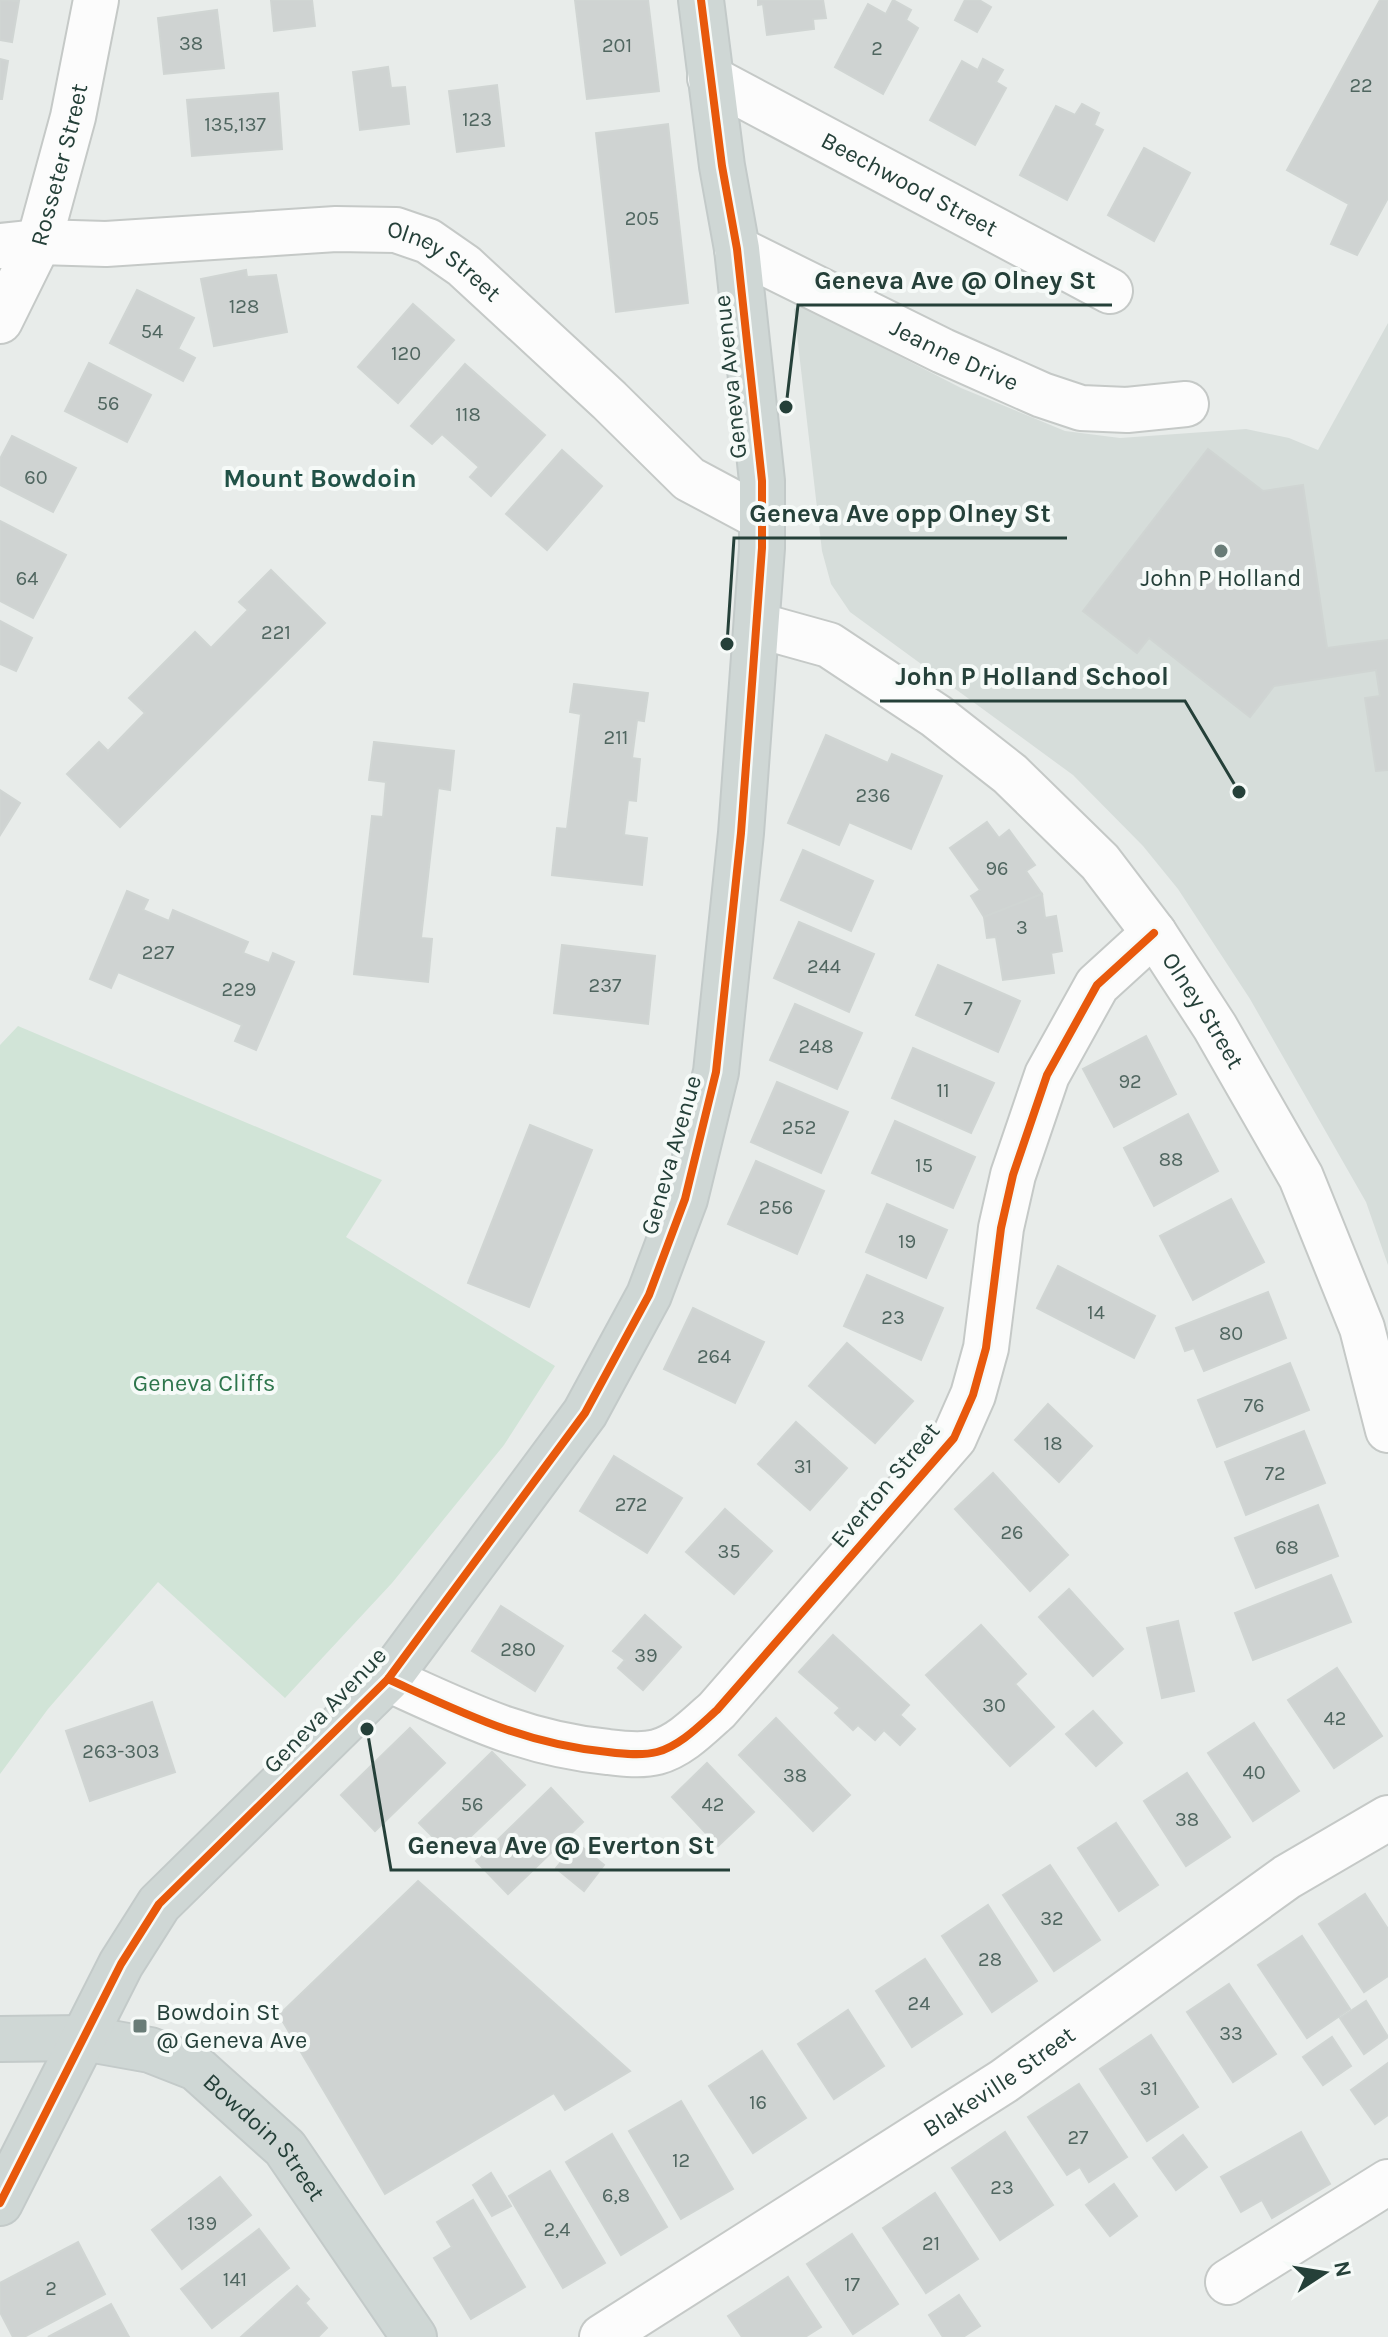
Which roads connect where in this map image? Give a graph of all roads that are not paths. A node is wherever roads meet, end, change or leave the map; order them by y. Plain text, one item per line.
1 (96, 0) edge
2 (701, 0) edge
3 (710, 78) junction
4 (20, 244) edge
5 (737, 249) junction
6 (1110, 291) dead end
7 (0, 321) edge
8 (1186, 404) dead end
9 (762, 518) junction
10 (757, 625) junction
11 (1154, 933) junction
12 (1388, 1424) edge
13 (388, 1679) junction
14 (1388, 1818) edge
15 (83, 2038) junction
16 (0, 2039) edge
17 (1388, 2182) edge
18 (0, 2203) edge
19 (1228, 2282) dead end
20 (414, 2337) edge
21 (602, 2337) edge

1 - 4 street, Rosseter Street
2 - 3 main road, Geneva Avenue
3 - 5 main road, Geneva Avenue
3 - 6 street, Beechwood Street
4 - 7 street, Rosseter Street
4 - 9 street, Olney Street
5 - 8 street, Jeanne Drive
5 - 9 main road, Geneva Avenue
9 - 10 main road, Geneva Avenue
10 - 11 street, Olney Street
10 - 13 main road, Geneva Avenue
11 - 12 street, Olney Street
11 - 13 street, Everton Street
13 - 15 main road, Geneva Avenue
14 - 21 street, Blakeville Street
15 - 16 main road, Bowdoin Street
15 - 18 main road, Geneva Avenue
15 - 20 main road, Bowdoin Street
17 - 19 street

